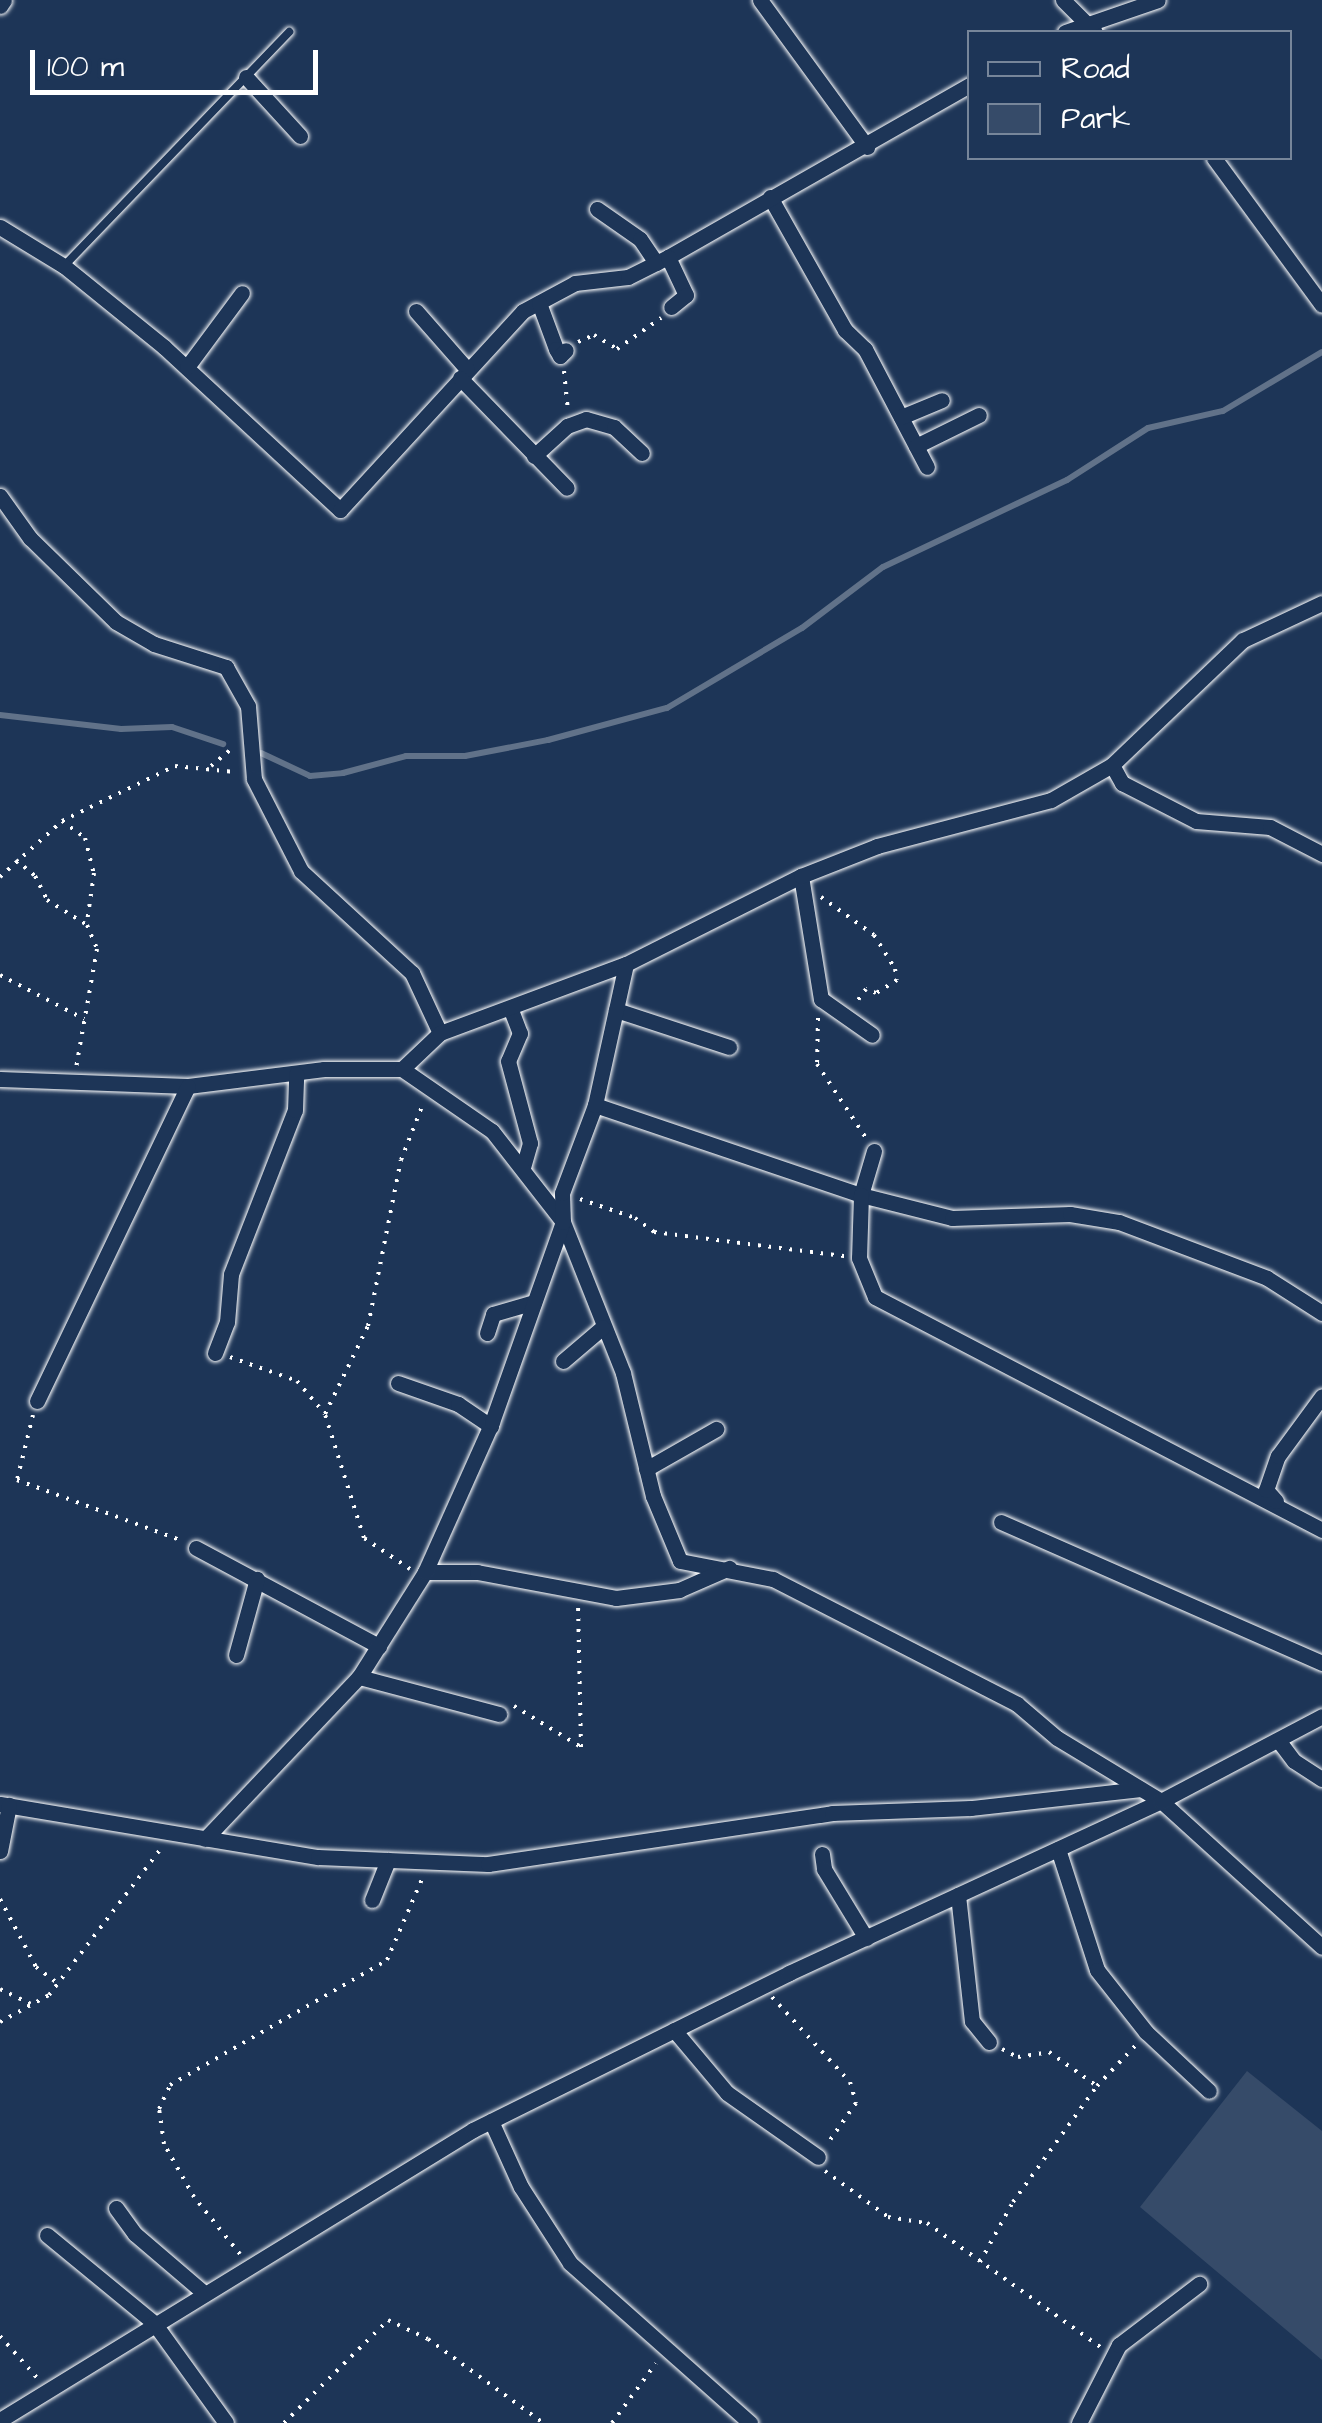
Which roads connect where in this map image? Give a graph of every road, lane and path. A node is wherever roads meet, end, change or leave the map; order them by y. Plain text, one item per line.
1 (760, 0) edge
2 (1063, 0) edge
3 (1158, 0) edge
4 (1090, 27) edge
5 (289, 32) dead end
6 (246, 76) junction
7 (967, 87) edge
8 (300, 136) dead end
9 (867, 147) junction
10 (1215, 160) edge
11 (770, 197) junction
12 (597, 209) dead end
13 (0, 226) edge
14 (662, 260) junction
15 (64, 266) junction
16 (242, 293) dead end
17 (539, 303) junction
18 (1322, 305) edge
19 (671, 307) joint
20 (416, 312) dead end
21 (563, 353) junction
22 (187, 367) junction
23 (464, 373) junction
24 (942, 400) dead end
25 (978, 415) dead end
26 (901, 417) junction
27 (578, 422) junction
28 (916, 446) junction
29 (642, 453) dead end
30 (534, 456) junction
31 (927, 468) dead end
32 (567, 488) dead end
33 (0, 496) edge
34 (1322, 603) edge
35 (248, 718) junction
36 (1112, 765) junction
37 (210, 766) junction
38 (254, 778) junction
39 (62, 820) junction
40 (1322, 854) edge
41 (15, 860) junction
42 (801, 876) junction
43 (0, 877) edge
44 (87, 924) junction
45 (626, 964) junction
46 (0, 975) edge
47 (821, 999) junction
48 (511, 1010) junction
49 (616, 1010) junction
50 (849, 1016) junction
51 (84, 1019) junction
52 (440, 1033) junction
53 (872, 1035) dead end
54 (728, 1047) dead end
55 (402, 1069) junction
56 (296, 1074) junction
57 (0, 1079) edge
58 (74, 1082) junction
59 (188, 1086) junction
60 (428, 1088) junction
61 (595, 1105) junction
62 (874, 1151) joint
63 (523, 1167) junction
64 (562, 1194) junction
65 (861, 1195) junction
66 (563, 1222) junction
67 (859, 1258) junction
68 (534, 1302) junction
69 (1322, 1313) edge
70 (603, 1327) junction
71 (488, 1333) dead end
72 (215, 1353) joint
73 (563, 1362) dead end
74 (398, 1383) dead end
75 (1322, 1396) edge
76 (37, 1401) joint
77 (325, 1414) junction
78 (490, 1426) junction
79 (716, 1429) dead end
80 (646, 1468) junction
81 (1278, 1504) junction
82 (1001, 1522) dead end
83 (1322, 1530) edge
84 (196, 1548) joint
85 (729, 1568) junction
86 (424, 1574) junction
87 (257, 1579) junction
88 (578, 1591) junction
89 (379, 1646) junction
90 (236, 1655) dead end
91 (1322, 1664) edge
92 (359, 1677) junction
93 (499, 1714) joint
94 (1322, 1716) edge
95 (1278, 1740) junction
96 (1322, 1780) edge
97 (1140, 1789) junction
98 (1162, 1801) junction
99 (5, 1804) edge
100 (172, 1835) junction
101 (205, 1839) junction
102 (1058, 1848) junction
103 (0, 1851) edge
104 (822, 1854) dead end
105 (388, 1860) junction
106 (428, 1862) junction
107 (958, 1894) junction
108 (0, 1899) edge
109 (372, 1900) dead end
110 (866, 1938) junction
111 (1322, 1947) edge
112 (58, 1983) junction
113 (764, 1986) junction
114 (0, 1989) edge
115 (32, 2004) junction
116 (0, 2022) edge
117 (674, 2030) junction
118 (1146, 2032) junction
119 (989, 2042) joint
120 (1097, 2086) junction
121 (1209, 2090) dead end
122 (491, 2120) junction
123 (818, 2157) junction
124 (116, 2208) dead end
125 (47, 2235) dead end
126 (980, 2262) junction
127 (250, 2265) junction
128 (1200, 2284) dead end
129 (204, 2293) junction
130 (154, 2324) junction
131 (0, 2336) edge
132 (665, 2351) junction
133 (1114, 2356) junction
134 (48, 2390) junction
135 (0, 2420) edge
136 (226, 2423) edge
137 (284, 2423) edge
138 (543, 2423) edge
139 (612, 2423) edge
140 (750, 2423) edge
141 (1079, 2423) edge

1 - 9 street
2 - 4 street
3 - 4 street
5 - 6 lane
6 - 8 street
6 - 15 lane
7 - 9 street
9 - 11 street
10 - 18 street
11 - 14 street
11 - 26 street
12 - 14 street
13 - 15 street
14 - 17 street
14 - 19 street
15 - 22 street
16 - 22 street
17 - 21 street
17 - 23 street
19 - 21 path
20 - 23 street
21 - 27 path
22 - 23 street
23 - 30 street
24 - 26 street
25 - 28 street
26 - 28 street
27 - 29 street
27 - 30 street
28 - 31 street
30 - 32 street
33 - 35 street
34 - 36 street
35 - 37 path
35 - 38 street
36 - 40 street
36 - 42 street
37 - 38 path
37 - 39 path
38 - 52 street
39 - 41 path
39 - 44 path
41 - 43 path
41 - 44 path
42 - 45 street
42 - 47 street
42 - 50 path
44 - 51 path
45 - 48 street
45 - 49 street
46 - 51 path
47 - 50 street
47 - 62 path
48 - 52 street
48 - 63 street
49 - 54 street
49 - 61 street
50 - 53 street
51 - 58 path
52 - 55 street
55 - 56 street
55 - 60 street
56 - 59 street
56 - 72 street
57 - 58 street
58 - 59 street
59 - 76 street
60 - 63 street
60 - 77 path
61 - 64 street
61 - 65 street
62 - 65 street
63 - 66 street
64 - 66 street
64 - 67 path
65 - 67 street
65 - 69 street
66 - 68 street
66 - 70 street
67 - 81 street
68 - 71 street
68 - 78 street
70 - 73 street
70 - 80 street
72 - 77 path
74 - 78 street
75 - 81 street
76 - 84 path
77 - 86 path
78 - 86 street
79 - 80 street
80 - 85 street
81 - 83 street
82 - 91 street
84 - 87 street
85 - 88 street
85 - 97 street
86 - 88 street
86 - 89 street
87 - 89 street
87 - 90 street
88 - 93 path
89 - 92 street
92 - 93 street
92 - 101 street
94 - 95 street
95 - 96 street
95 - 98 street
97 - 98 street
97 - 106 street
98 - 102 street
98 - 111 street
99 - 100 street
99 - 103 street
100 - 101 street
100 - 112 path
101 - 105 street
102 - 107 street
102 - 118 street
104 - 110 street
105 - 106 street
105 - 109 street
106 - 127 path
107 - 110 street
107 - 119 street
108 - 112 path
110 - 113 street
112 - 115 path
113 - 117 street
113 - 123 path
114 - 115 path
115 - 116 path
117 - 122 street
117 - 123 street
118 - 120 path
118 - 121 street
119 - 120 path
120 - 126 path
122 - 127 street
122 - 132 street
123 - 126 path
124 - 129 street
125 - 130 street
126 - 133 path
127 - 129 street
128 - 133 street
129 - 130 street
130 - 134 street
130 - 136 street
131 - 134 path
132 - 139 path
132 - 140 street
133 - 141 street
134 - 135 street
137 - 138 path

